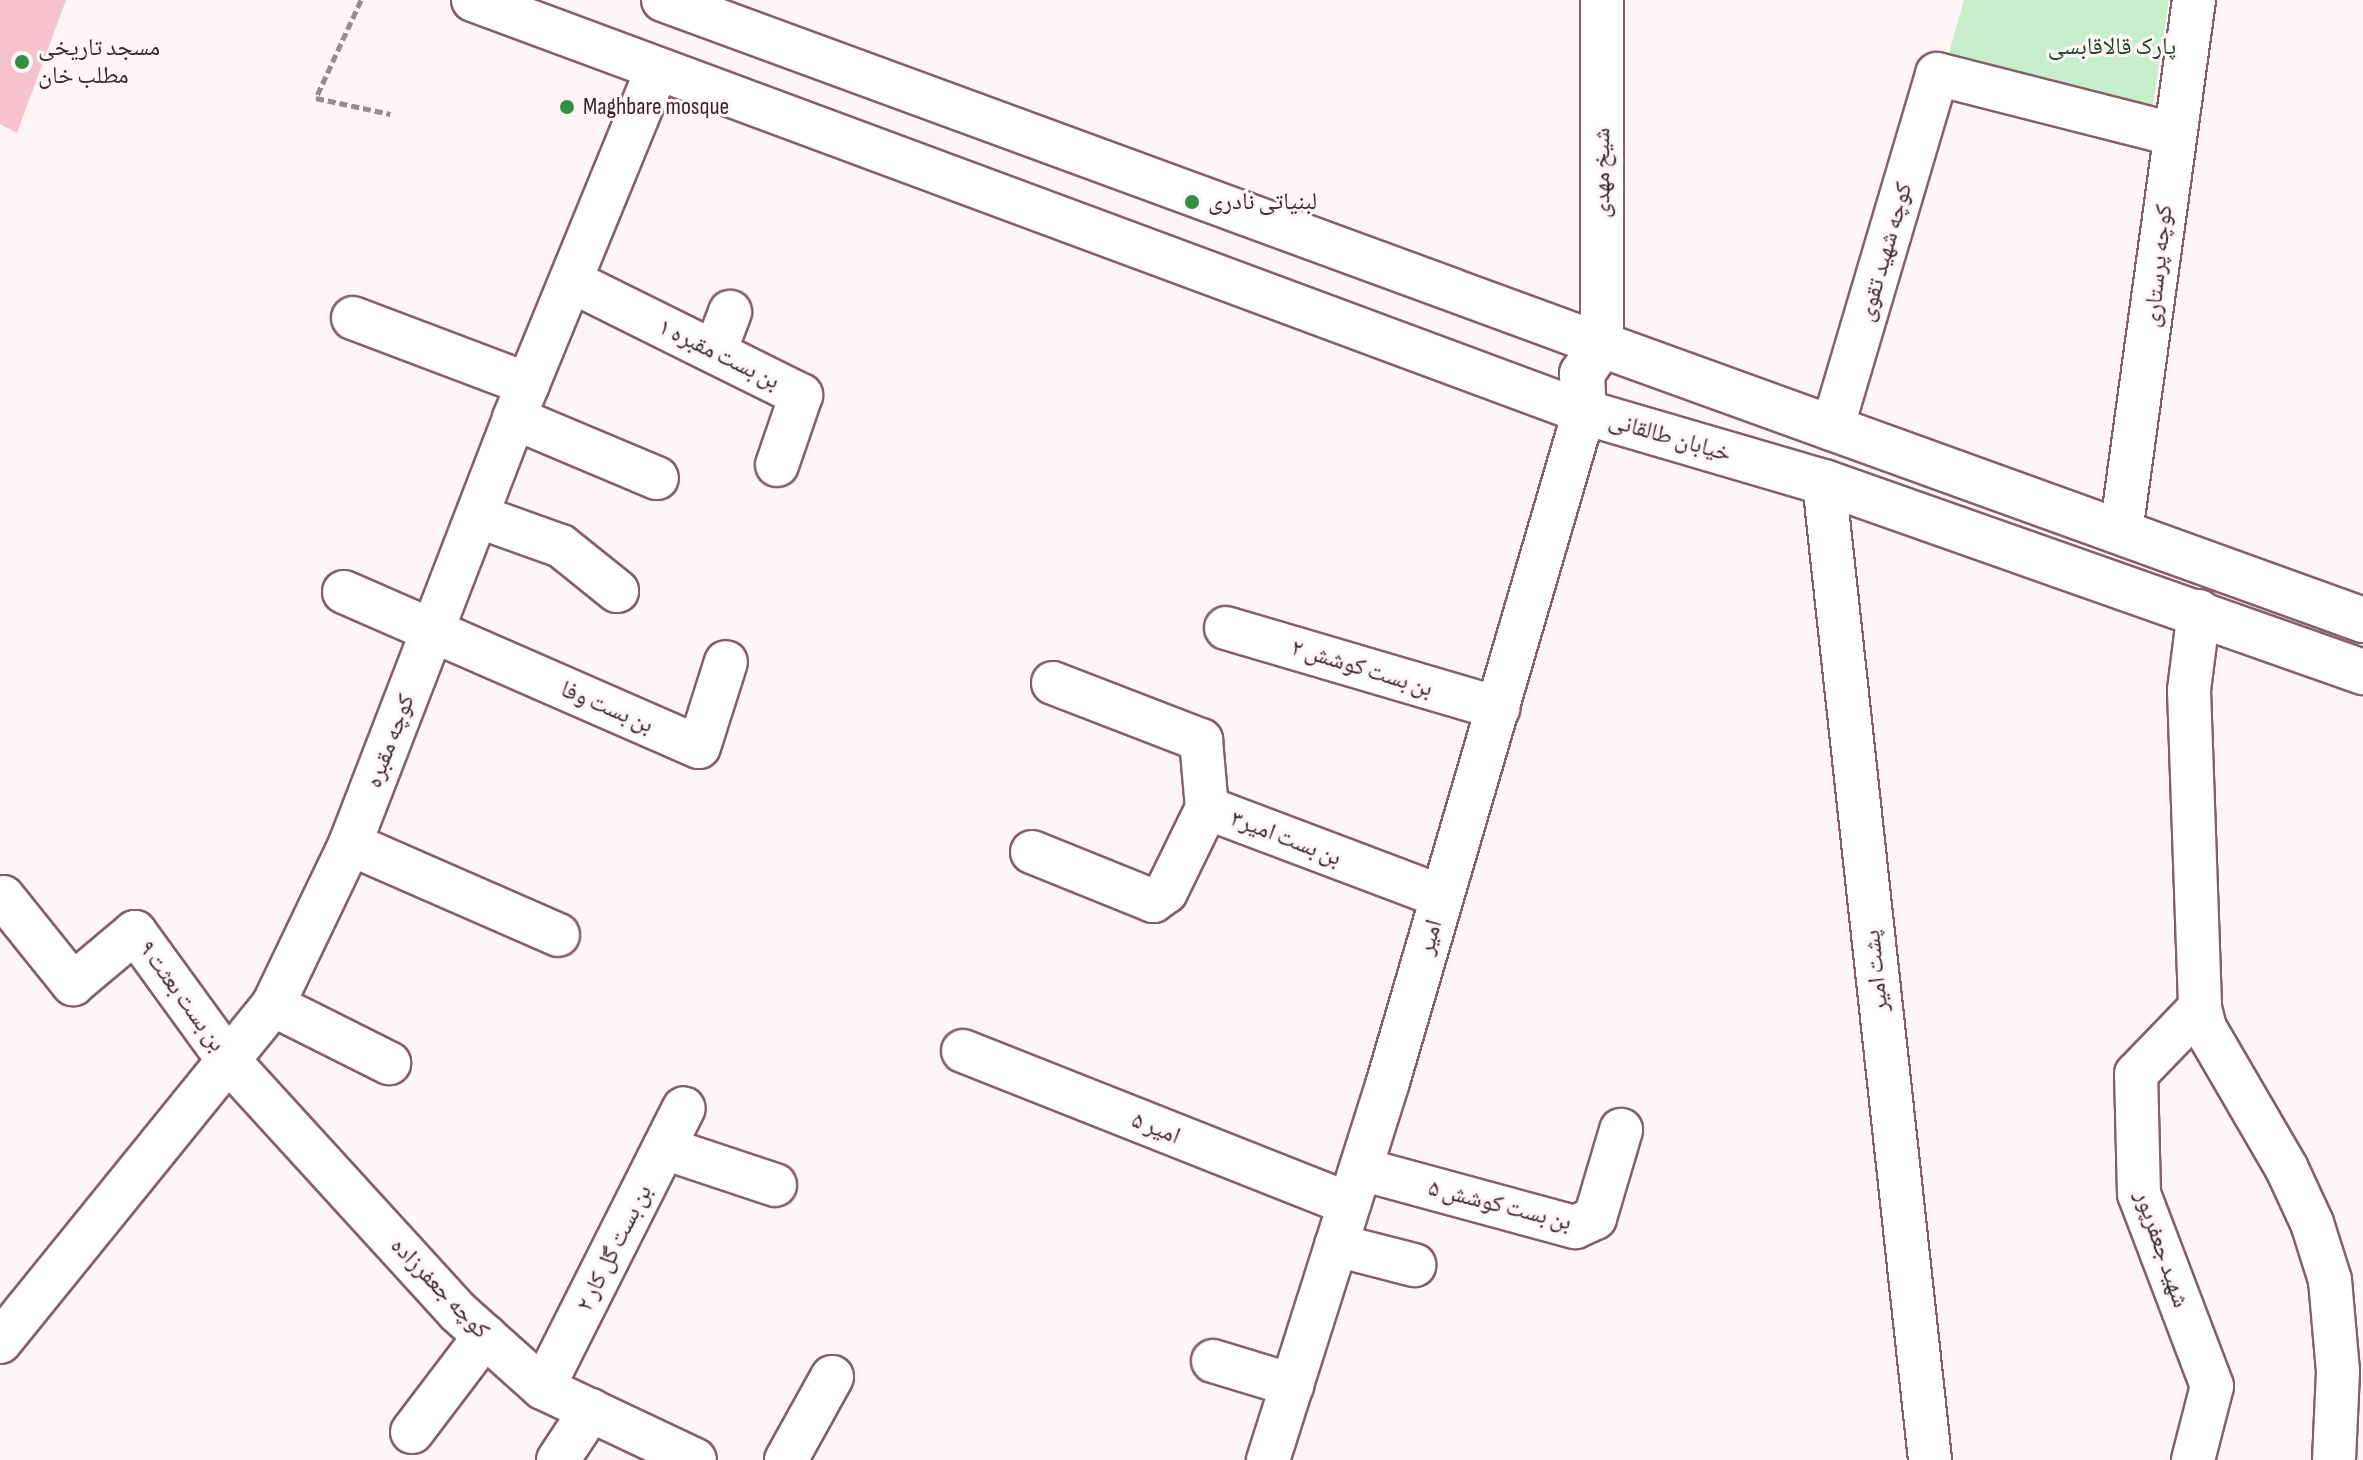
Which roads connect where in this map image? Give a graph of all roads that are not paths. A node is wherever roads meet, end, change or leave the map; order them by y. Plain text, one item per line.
1 (473, 0) edge
2 (663, 0) edge
3 (1602, 0) edge
4 (2194, 0) edge
5 (657, 69) junction
6 (2173, 134) junction
7 (571, 281) junction
8 (730, 312) dead end
9 (353, 318) dead end
10 (1602, 345) junction
11 (715, 352) junction
12 (521, 401) junction
13 (1584, 412) junction
14 (1832, 429) junction
15 (777, 465) dead end
16 (657, 478) dead end
17 (1824, 482) junction
18 (477, 516) junction
19 (2121, 532) junction
20 (617, 591) dead end
21 (344, 592) dead end
22 (2199, 611) junction
23 (2363, 620) edge
24 (1226, 628) dead end
25 (433, 632) junction
26 (726, 662) dead end
27 (2363, 672) edge
28 (1053, 683) dead end
29 (1498, 708) junction
30 (1207, 808) junction
31 (350, 844) junction
32 (1032, 852) dead end
33 (3, 897) dead end
34 (1442, 897) junction
35 (558, 935) dead end
36 (273, 1005) junction
37 (2200, 1008) junction
38 (963, 1051) dead end
39 (228, 1060) junction
40 (389, 1063) dead end
41 (684, 1108) dead end
42 (1621, 1130) dead end
43 (664, 1148) junction
44 (775, 1185) dead end
45 (1355, 1186) junction
46 (1336, 1245) junction
47 (1414, 1265) dead end
48 (485, 1336) junction
49 (0, 1342) edge
50 (1213, 1361) dead end
51 (832, 1377) dead end
52 (1292, 1385) junction
53 (543, 1388) junction
54 (591, 1410) junction
55 (412, 1432) dead end
56 (558, 1460) edge
57 (695, 1460) edge
58 (786, 1460) edge
59 (1268, 1460) edge
60 (1930, 1460) edge
61 (2193, 1460) edge
62 (2334, 1460) edge

1 - 5 street
2 - 10 street
3 - 10 street, شیخ مهدی
4 - 6 street, کوچه پرستاری
5 - 7 street, کوچه مقبره
5 - 13 street
6 - 14 street, کوچه شهید تقوی
6 - 19 street, کوچه پرستاری
7 - 11 street, بن بست مقبره ۱
7 - 12 street, کوچه مقبره
8 - 11 street
9 - 12 street
10 - 13 main road, خیابان طالقانی
10 - 14 main road
11 - 15 street, بن بست مقبره ۱
12 - 16 street
12 - 18 street, کوچه مقبره
13 - 17 main road, خیابان طالقانی
13 - 29 street, امیر
14 - 19 main road
17 - 22 main road, خیابان طالقانی
17 - 60 street, پشت امیر
18 - 20 street
18 - 25 street, کوچه مقبره
19 - 23 main road
21 - 25 street
22 - 27 main road, خیابان طالقانی
22 - 37 street
24 - 29 street, بن بست کوشش ۲
25 - 26 street, بن بست وفا
25 - 31 street, کوچه مقبره
28 - 30 street, بن بست امیر۳
29 - 34 street, امیر
30 - 32 street
30 - 34 street, بن بست امیر۳
31 - 35 street
31 - 36 street, کوچه مقبره
33 - 39 street, بن بست بعثت ۹
34 - 45 street, امیر
36 - 39 street, کوچه مقبره
36 - 40 street
37 - 61 street, شهید جعفرپور
37 - 62 street
38 - 45 street, امیر ۵
39 - 48 street, کوچه جعفرزاده
39 - 49 street, کوچه مقبره
41 - 43 street, بن بست گل کار ۲
42 - 45 street, بن بست کوشش ۵
43 - 44 street
43 - 53 street, بن بست گل کار ۲
45 - 46 street, امیر
46 - 47 street
46 - 52 street, امیر
48 - 53 street, کوچه جعفرزاده
48 - 55 street
50 - 52 street
51 - 58 street
52 - 59 street, امیر
53 - 54 street, کوچه جعفرزاده
54 - 56 street
54 - 57 street, کوچه جعفرزاده

